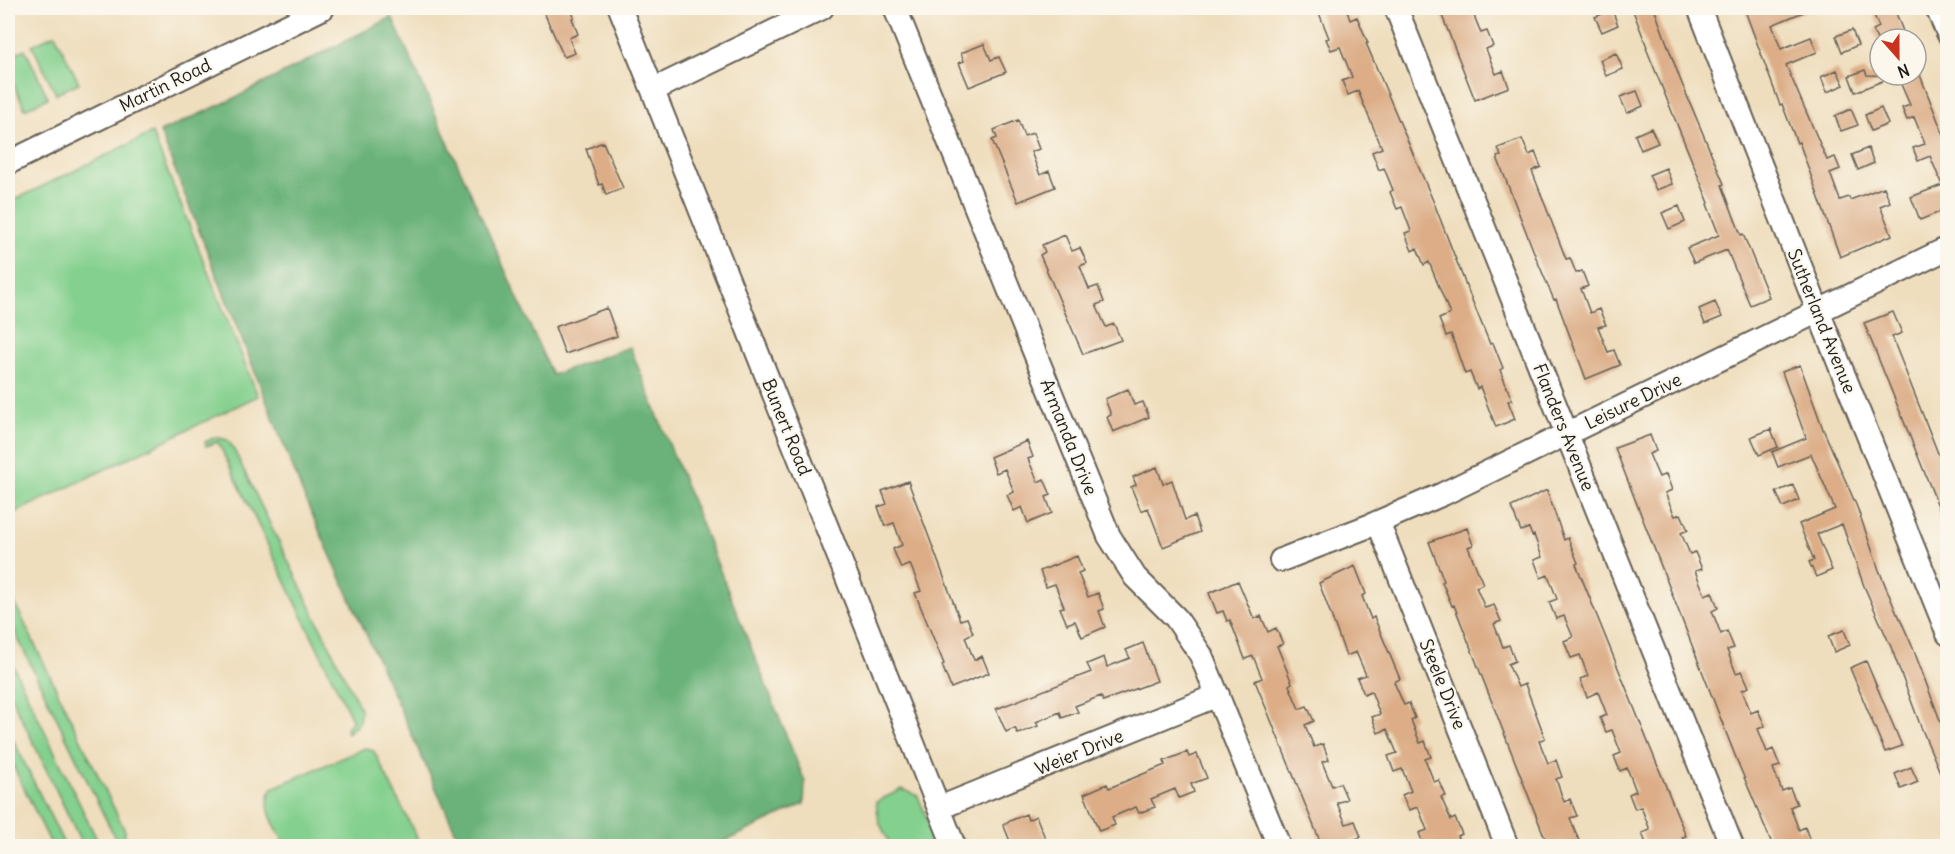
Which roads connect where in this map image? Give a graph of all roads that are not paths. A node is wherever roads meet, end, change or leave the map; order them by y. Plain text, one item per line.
1 (322, 8) edge
2 (621, 8) edge
3 (822, 8) edge
4 (895, 8) edge
5 (1396, 8) edge
6 (1699, 8) edge
7 (1937, 8) edge
8 (1947, 33) edge
9 (653, 90) junction
10 (8, 163) edge
11 (1947, 248) edge
12 (1818, 311) junction
13 (1567, 433) junction
14 (1378, 522) junction
15 (1281, 560) dead end
16 (1947, 634) edge
17 (1218, 696) junction
18 (939, 808) junction
19 (954, 846) edge
20 (1279, 846) edge
21 (1507, 846) edge
22 (1732, 846) edge

1 - 10 street, Martin Road
2 - 9 street, Bunert Road
3 - 9 street
4 - 17 street, Armanda Drive
5 - 13 street, Flanders Avenue
6 - 12 street, Sutherland Avenue
7 - 8 street
9 - 18 street, Bunert Road
11 - 12 street, Leisure Drive
12 - 13 street, Leisure Drive
12 - 16 street, Sutherland Avenue
13 - 14 street, Leisure Drive
13 - 22 street, Flanders Avenue
14 - 15 street, Leisure Drive
14 - 21 street, Steele Drive
17 - 18 street, Weier Drive
17 - 20 street, Armanda Drive
18 - 19 street, Bunert Road

